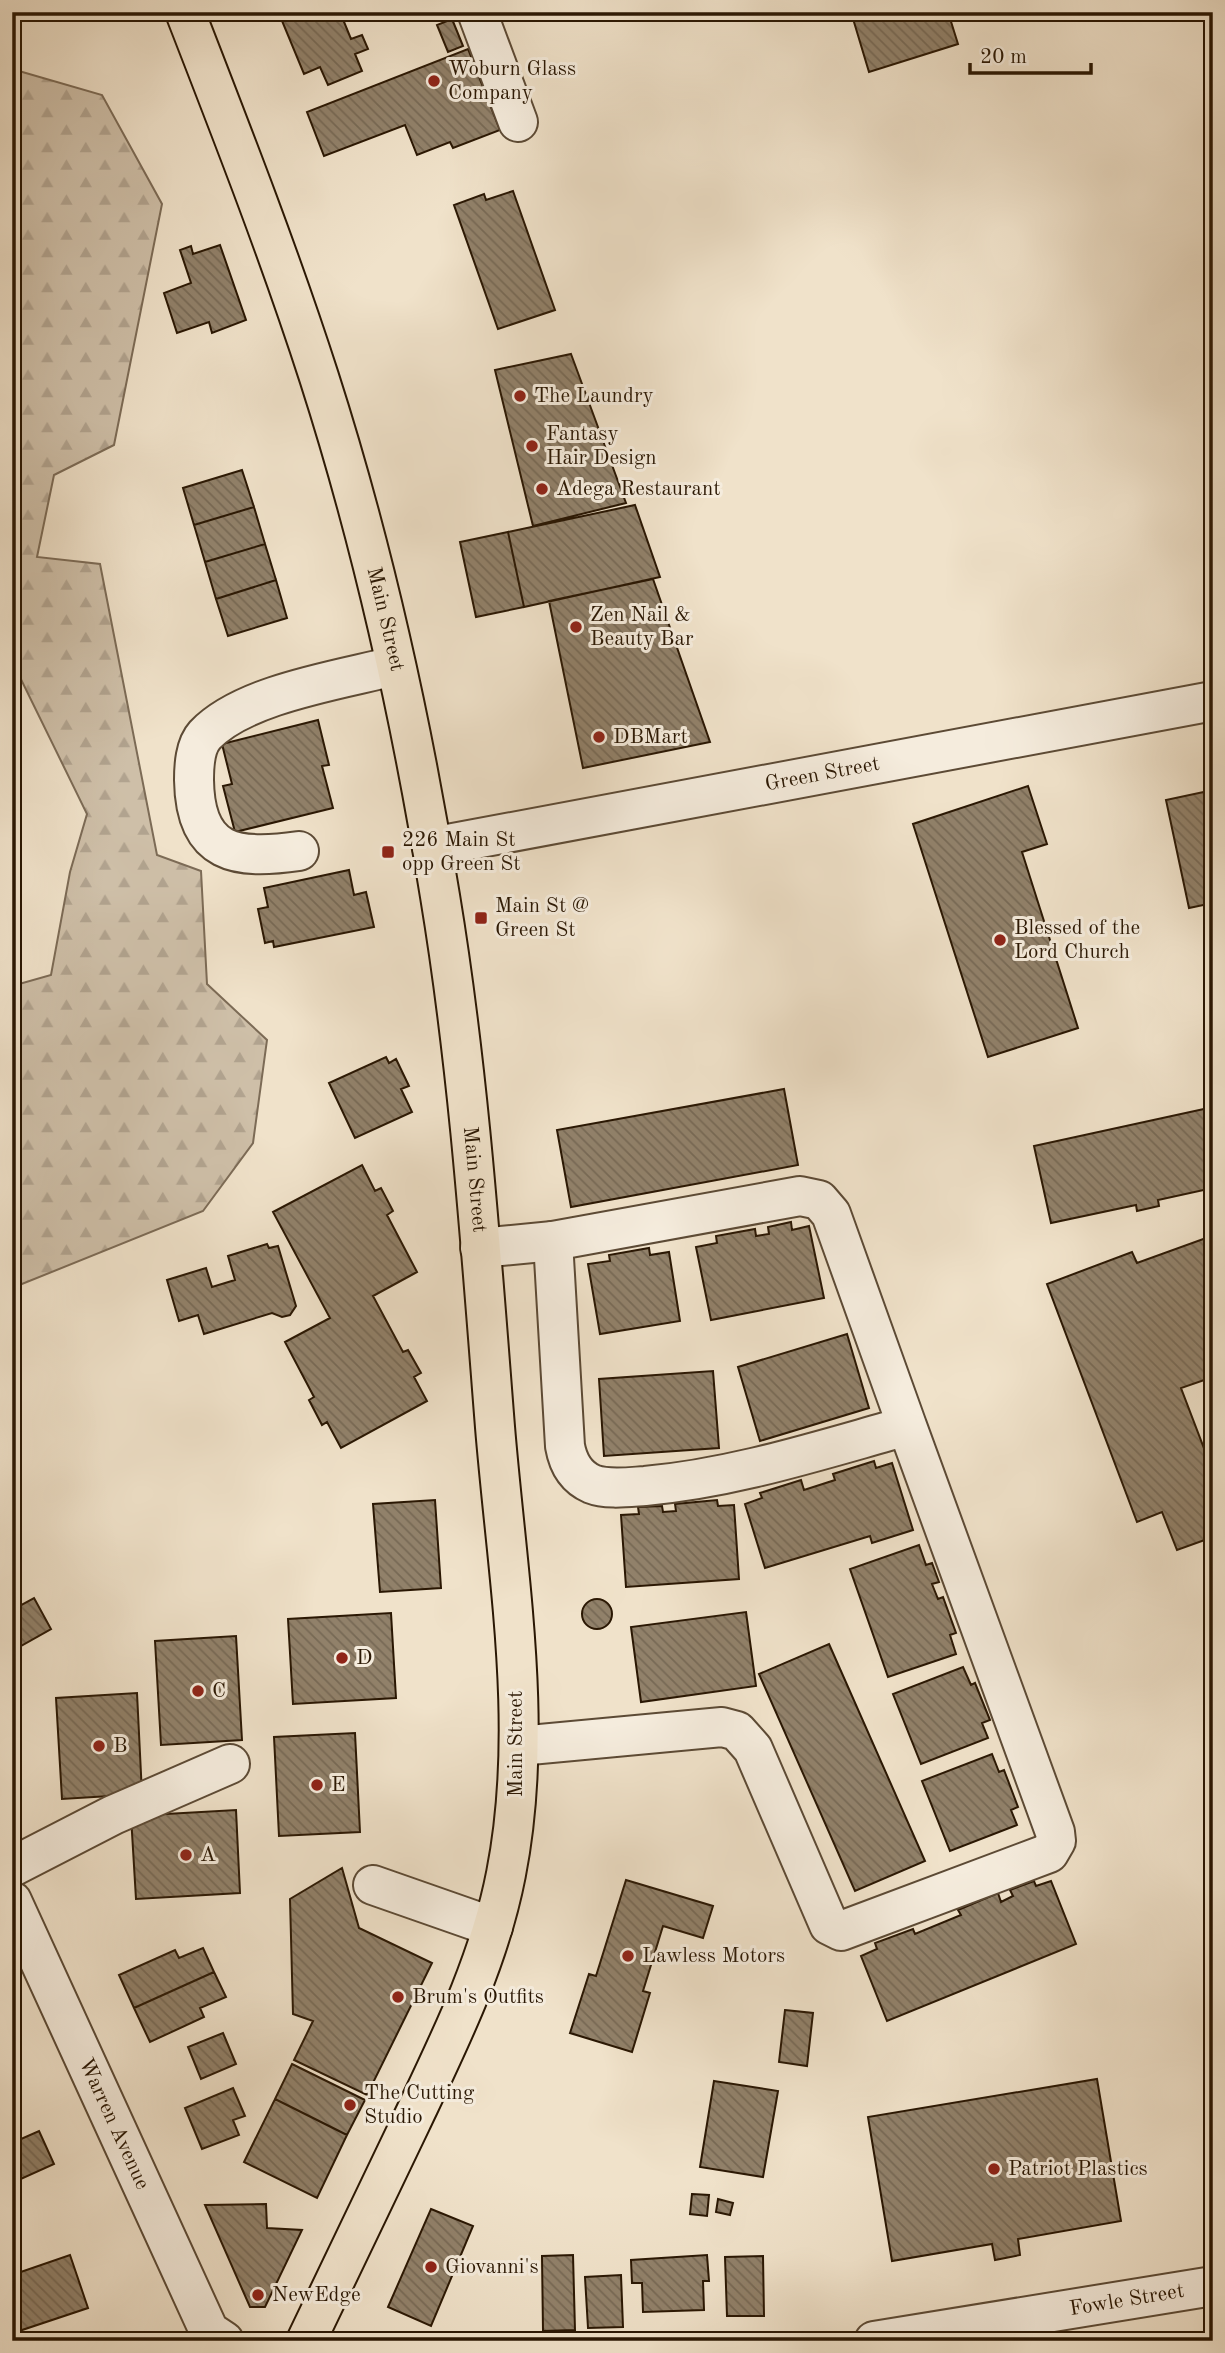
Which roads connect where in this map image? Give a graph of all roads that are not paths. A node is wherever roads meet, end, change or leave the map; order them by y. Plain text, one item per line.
1 (185, 12) edge
2 (477, 12) edge
3 (518, 122) dead end
4 (394, 666) junction
5 (1213, 701) edge
6 (432, 847) junction
7 (299, 851) dead end
8 (553, 1241) junction
9 (480, 1248) junction
10 (907, 1426) junction
11 (519, 1746) junction
12 (230, 1765) dead end
13 (12, 1867) edge
14 (373, 1885) dead end
15 (12, 1901) edge
16 (493, 1927) junction
17 (1213, 2286) edge
18 (957, 2334) edge
19 (204, 2338) edge
20 (306, 2341) edge
21 (874, 2341) edge

1 - 4 main road, Main Street
2 - 3 street
4 - 6 main road, Main Street
4 - 7 street
5 - 6 street, Green Street
6 - 9 main road, Main Street
8 - 9 street
8 - 10 street
8 - 10 street
9 - 11 main road, Main Street
10 - 11 street
11 - 16 main road, Main Street
12 - 13 street
14 - 16 street
15 - 19 street, Warren Avenue
16 - 20 main road, Main Street
17 - 18 street, Fowle Street
18 - 21 street, Fowle Street

